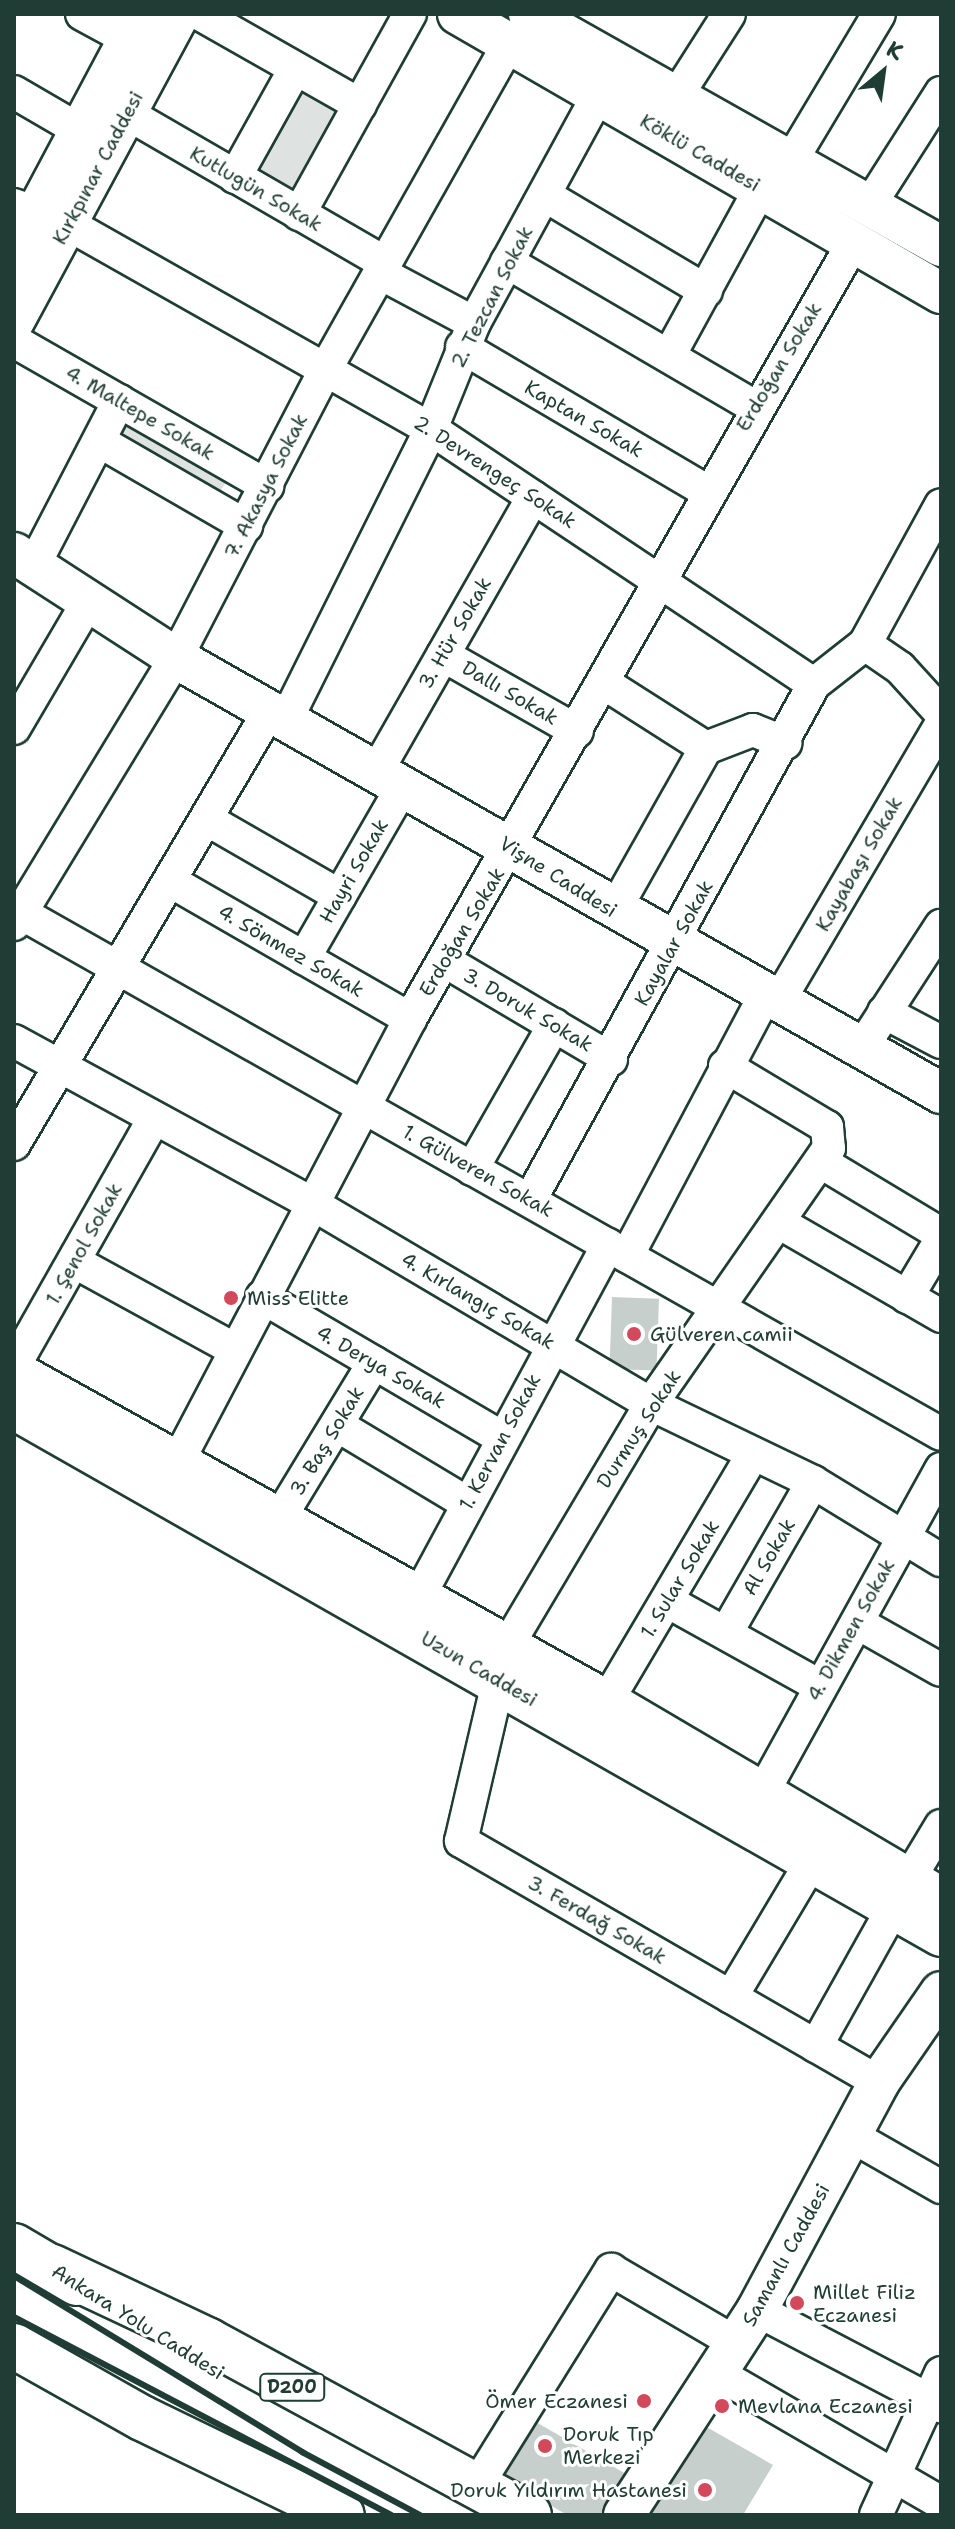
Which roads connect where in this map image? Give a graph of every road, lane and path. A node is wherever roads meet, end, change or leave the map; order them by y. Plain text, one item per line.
1 (82, 14) edge
2 (179, 14) edge
3 (200, 14) edge
4 (410, 14) edge
5 (458, 14) edge
6 (729, 14) edge
7 (879, 14) edge
8 (135, 26) edge
9 (519, 28) edge
10 (295, 69) junction
11 (14, 92) edge
12 (941, 93) edge
13 (599, 94) junction
14 (676, 97) junction
15 (360, 105) junction
16 (128, 114) junction
17 (81, 131) junction
18 (791, 161) junction
19 (235, 177) junction
20 (761, 188) junction
21 (546, 196) junction
22 (869, 206) junction
23 (299, 214) junction
24 (39, 215) edge
25 (853, 243) junction
26 (941, 246) edge
27 (14, 255) edge
28 (507, 262) junction
29 (382, 268) junction
30 (706, 291) junction
31 (941, 293) edge
32 (14, 321) edge
33 (468, 335) junction
34 (14, 341) edge
35 (670, 354) junction
36 (325, 370) junction
37 (119, 401) junction
38 (755, 407) junction
39 (431, 429) junction
40 (99, 441) junction
41 (267, 486) junction
42 (706, 491) junction
43 (533, 497) junction
44 (941, 505) edge
45 (246, 526) junction
46 (21, 566) edge
47 (658, 576) junction
48 (81, 614) junction
49 (865, 644) junction
50 (443, 655) junction
51 (176, 658) junction
52 (604, 683) junction
53 (814, 684) junction
54 (941, 713) edge
55 (278, 714) junction
56 (941, 725) edge
57 (15, 726) edge
58 (577, 731) junction
59 (786, 743) junction
60 (706, 748) junction
61 (391, 777) junction
62 (208, 820) junction
63 (512, 848) junction
64 (172, 882) junction
65 (340, 896) junction
66 (614, 911) junction
67 (16, 916) edge
68 (941, 926) edge
69 (672, 945) junction
70 (304, 958) junction
71 (445, 961) junction
72 (120, 971) junction
73 (771, 1000) junction
74 (884, 1012) junction
75 (410, 1019) junction
76 (554, 1025) junction
77 (14, 1041) edge
78 (941, 1042) edge
79 (861, 1049) junction
80 (611, 1059) junction
81 (725, 1066) junction
82 (59, 1067) junction
83 (940, 1089) edge
84 (363, 1105) junction
85 (153, 1120) junction
86 (14, 1144) edge
87 (821, 1162) junction
88 (472, 1169) junction
89 (530, 1200) junction
90 (311, 1203) junction
91 (780, 1223) junction
92 (941, 1237) edge
93 (618, 1251) junction
94 (75, 1262) junction
95 (262, 1297) junction
96 (907, 1297) junction
97 (722, 1311) junction
98 (941, 1316) edge
99 (553, 1345) junction
100 (234, 1349) junction
101 (374, 1363) junction
102 (14, 1369) edge
103 (651, 1404) junction
104 (14, 1409) edge
105 (337, 1425) junction
106 (941, 1434) edge
107 (501, 1437) junction
108 (752, 1456) junction
109 (178, 1461) junction
110 (941, 1469) edge
111 (813, 1482) junction
112 (467, 1503) junction
113 (279, 1519) junction
114 (902, 1538) junction
115 (941, 1560) edge
116 (418, 1598) junction
117 (667, 1601) junction
118 (858, 1623) junction
119 (726, 1633) junction
120 (501, 1663) junction
121 (941, 1670) edge
122 (820, 1686) junction
123 (607, 1701) junction
124 (763, 1792) junction
125 (941, 1826) edge
126 (812, 1861) junction
127 (914, 1895) edge
128 (941, 1936) edge
129 (941, 1992) edge
130 (731, 1997) junction
131 (816, 2046) junction
132 (879, 2082) junction
133 (852, 2136) junction
134 (941, 2187) edge
135 (14, 2246) edge
136 (737, 2342) junction
137 (14, 2346) edge
138 (937, 2393) edge
139 (142, 2418) junction
140 (896, 2477) junction
141 (474, 2501) edge
142 (941, 2503) edge
143 (285, 2515) edge
144 (342, 2515) edge
145 (529, 2515) edge
146 (624, 2515) edge
147 (876, 2515) edge

1 - 8 street
2 - 16 main road, Kırkpınar Caddesi
3 - 10 street
4 - 15 street
5 - 9 main road, Köklü Caddesi
6 - 14 street
7 - 18 street
8 - 17 main road, Kırkpınar Caddesi
9 - 13 main road, Köklü Caddesi
9 - 14 main road, Köklü Caddesi
9 - 29 street, 7. Akasya Sokak
10 - 15 street
10 - 19 street
11 - 17 street
12 - 22 street
13 - 20 main road, Köklü Caddesi
13 - 21 street, 2. Tezcan Sokak
14 - 18 main road, Köklü Caddesi
15 - 23 street
16 - 19 street, Kutlugün Sokak
16 - 24 main road, Kırkpınar Caddesi
17 - 24 main road, Kırkpınar Caddesi
18 - 22 main road, Köklü Caddesi
19 - 23 street, Kutlugün Sokak
20 - 25 main road, Köklü Caddesi
20 - 30 street
21 - 28 street, 2. Tezcan Sokak
21 - 30 street
22 - 26 main road, Köklü Caddesi
23 - 29 street, Kutlugün Sokak
24 - 27 main road, Kırkpınar Caddesi
24 - 32 main road, Kırkpınar Caddesi
24 - 36 street, 2. Devrengeç Sokak
25 - 31 main road, Köklü Caddesi
25 - 38 street, Erdoğan Sokak
28 - 33 street, 2. Tezcan Sokak
28 - 35 street
29 - 33 street, Kutlugün Sokak
29 - 36 street, 7. Akasya Sokak
30 - 35 street
33 - 39 street, 2. Tezcan Sokak
33 - 42 street, Kaptan Sokak
34 - 37 street, 4. Maltepe Sokak
35 - 38 street
36 - 39 street, 2. Devrengeç Sokak
36 - 41 street, 7. Akasya Sokak
37 - 40 street
37 - 41 street, 4. Maltepe Sokak
38 - 42 street, Erdoğan Sokak
39 - 43 street, 2. Devrengeç Sokak
39 - 55 street, 2. Tezcan Sokak
40 - 45 street
40 - 46 street
41 - 45 street, 7. Akasya Sokak
42 - 47 street, Erdoğan Sokak
43 - 47 street, 2. Devrengeç Sokak
43 - 50 street, 3. Hür Sokak
44 - 49 street
45 - 51 street, 7. Akasya Sokak
46 - 48 main road, Vişne Caddesi
46 - 51 main road, Vişne Caddesi
47 - 52 street, Erdoğan Sokak
47 - 53 street, 2. Devrengeç Sokak
48 - 51 main road, Vişne Caddesi
48 - 57 street
49 - 53 street
49 - 54 street
50 - 58 street, Dallı Sokak
50 - 61 street, 3. Hür Sokak
51 - 55 main road, Vişne Caddesi
51 - 67 street, 7. Akasya Sokak
52 - 58 street, Erdoğan Sokak
52 - 60 street
53 - 59 street, Kayalar Sokak
55 - 61 main road, Vişne Caddesi
55 - 62 street, 2. Tezcan Sokak
56 - 73 street, Kayabaşı Sokak
58 - 63 street, Erdoğan Sokak
59 - 60 street
59 - 69 street, Kayalar Sokak
60 - 66 street
61 - 63 main road, Vişne Caddesi
61 - 65 street, Hayri Sokak
62 - 64 street, 2. Tezcan Sokak
62 - 65 street
63 - 66 main road, Vişne Caddesi
63 - 71 street, Erdoğan Sokak
64 - 70 street, 4. Sönmez Sokak
64 - 72 street, 2. Tezcan Sokak
65 - 70 street, Hayri Sokak
66 - 69 main road, Vişne Caddesi
67 - 72 street, 1. Gülveren Sokak
68 - 74 street
69 - 73 main road, Vişne Caddesi
69 - 80 street, Kayalar Sokak
70 - 75 street, 4. Sönmez Sokak
71 - 75 street, Erdoğan Sokak
71 - 76 street, 3. Doruk Sokak
72 - 82 street, 2. Tezcan Sokak
72 - 84 street, 1. Gülveren Sokak
73 - 79 main road, Vişne Caddesi
73 - 81 street, 1. Kervan Sokak
74 - 78 street
74 - 79 street
75 - 84 street, Erdoğan Sokak
76 - 80 street, 3. Doruk Sokak
76 - 88 street
77 - 82 street, 4. Kırlangıç Sokak
79 - 83 main road, Vişne Caddesi
80 - 89 street, Kayalar Sokak
81 - 87 street, Durmuş Sokak
81 - 93 street, 1. Kervan Sokak
82 - 85 street, 4. Kırlangıç Sokak
82 - 86 street, 2. Tezcan Sokak
84 - 88 street, 1. Gülveren Sokak
84 - 90 street, Erdoğan Sokak
85 - 90 street, 4. Kırlangıç Sokak
85 - 94 street, 1. Şenol Sokak
87 - 91 street, Durmuş Sokak
87 - 92 street
88 - 89 street, 1. Gülveren Sokak
89 - 93 street, 1. Gülveren Sokak
90 - 95 street, Erdoğan Sokak
90 - 99 street, 4. Kırlangıç Sokak
91 - 96 street
91 - 97 street, Durmuş Sokak
92 - 96 street
93 - 97 street, 1. Gülveren Sokak
93 - 99 street, 1. Kervan Sokak
94 - 100 street
94 - 102 street, 1. Şenol Sokak
95 - 100 street, Erdoğan Sokak
95 - 101 street, 4. Derya Sokak
96 - 98 street
97 - 103 street, Durmuş Sokak
97 - 106 street, 1. Gülveren Sokak
99 - 103 street, 4. Kırlangıç Sokak
99 - 107 street, 1. Kervan Sokak
100 - 109 street, Erdoğan Sokak
101 - 105 street, 3. Baş Sokak
101 - 107 street, 4. Derya Sokak
102 - 109 main road, Uzun Caddesi
103 - 108 street, 4. Kırlangıç Sokak
103 - 120 street, Durmuş Sokak
104 - 120 main road, Uzun Caddesi
105 - 112 street
105 - 113 street, 3. Baş Sokak
107 - 112 street, 1. Kervan Sokak
108 - 111 street, 4. Kırlangıç Sokak
108 - 117 street, 1. Sular Sokak
109 - 113 main road, Uzun Caddesi
110 - 114 street, 4. Dikmen Sokak
111 - 114 street, 4. Kırlangıç Sokak
111 - 119 street, Al Sokak
112 - 116 street, 1. Kervan Sokak
113 - 116 main road, Uzun Caddesi
114 - 115 street, 4. Kırlangıç Sokak
114 - 118 street, 4. Dikmen Sokak
116 - 120 main road, Uzun Caddesi
117 - 119 street
117 - 123 street, 1. Sular Sokak
118 - 121 street
118 - 122 street, 4. Dikmen Sokak
119 - 122 street
120 - 123 main road, Uzun Caddesi
120 - 126 main road, Uzun Caddesi
120 - 130 street, 3. Ferdağ Sokak
122 - 124 street, 4. Dikmen Sokak
123 - 124 main road, Uzun Caddesi
124 - 127 main road, Uzun Caddesi
125 - 127 street
126 - 127 main road, Uzun Caddesi
126 - 130 street
127 - 128 main road, Uzun Caddesi
127 - 131 street
129 - 132 main road, Samanlı Caddesi
130 - 131 street, 3. Ferdağ Sokak
131 - 132 street, 3. Ferdağ Sokak
132 - 133 main road, Samanlı Caddesi
133 - 134 street
133 - 136 main road, Samanlı Caddesi
135 - 141 highway, Ankara Yolu Caddesi / D200
136 - 138 street
136 - 140 street
136 - 141 street
136 - 146 main road, Samanlı Caddesi
137 - 139 highway
138 - 140 street
139 - 143 highway
139 - 144 highway
140 - 142 street
140 - 147 street
141 - 145 highway, D200

